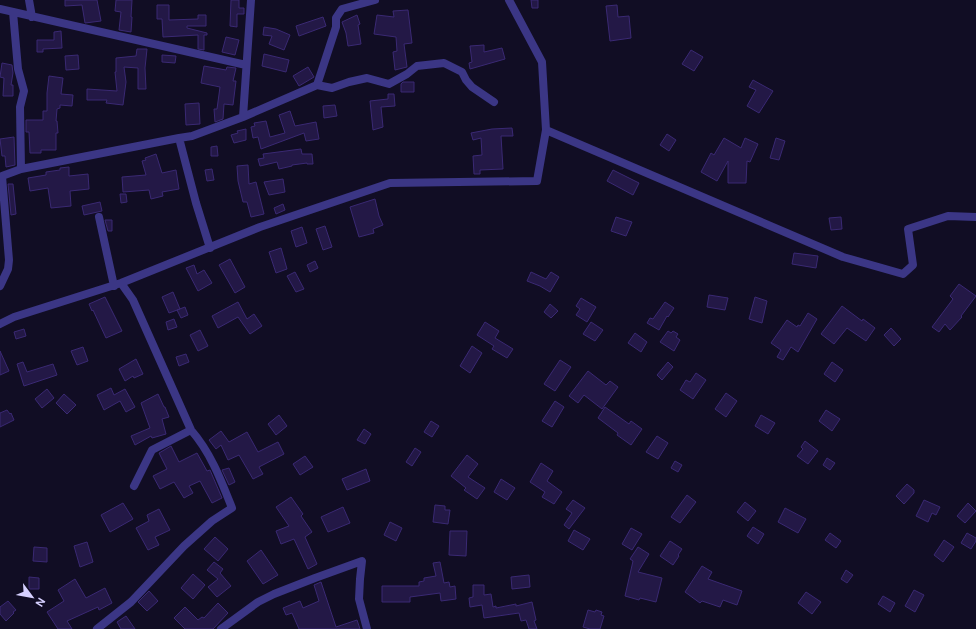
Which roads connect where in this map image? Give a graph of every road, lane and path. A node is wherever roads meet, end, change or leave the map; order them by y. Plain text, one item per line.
1 (29, 0) edge
2 (251, 0) edge
3 (375, 0) edge
4 (510, 0) edge
5 (0, 9) edge
6 (13, 12) junction
7 (32, 17) junction
8 (246, 65) junction
9 (317, 85) junction
10 (494, 102) dead end
11 (243, 117) junction
12 (546, 130) junction
13 (179, 138) junction
14 (21, 169) junction
15 (99, 217) dead end
16 (976, 217) edge
17 (210, 248) junction
18 (117, 284) junction
19 (0, 286) edge
20 (0, 324) edge
21 (191, 430) junction
22 (134, 486) dead end
23 (97, 629) edge
24 (221, 629) edge
25 (367, 629) edge

1 - 7 street
2 - 8 street
3 - 9 street
4 - 12 street
5 - 6 street
6 - 7 street
6 - 14 street
7 - 8 street
8 - 11 street
9 - 10 street
9 - 11 street
11 - 13 street
12 - 16 street
12 - 17 street
13 - 14 street
13 - 17 street
14 - 19 street
15 - 18 street
17 - 18 street
18 - 20 street
18 - 21 street
21 - 22 street
21 - 23 street
24 - 25 street

